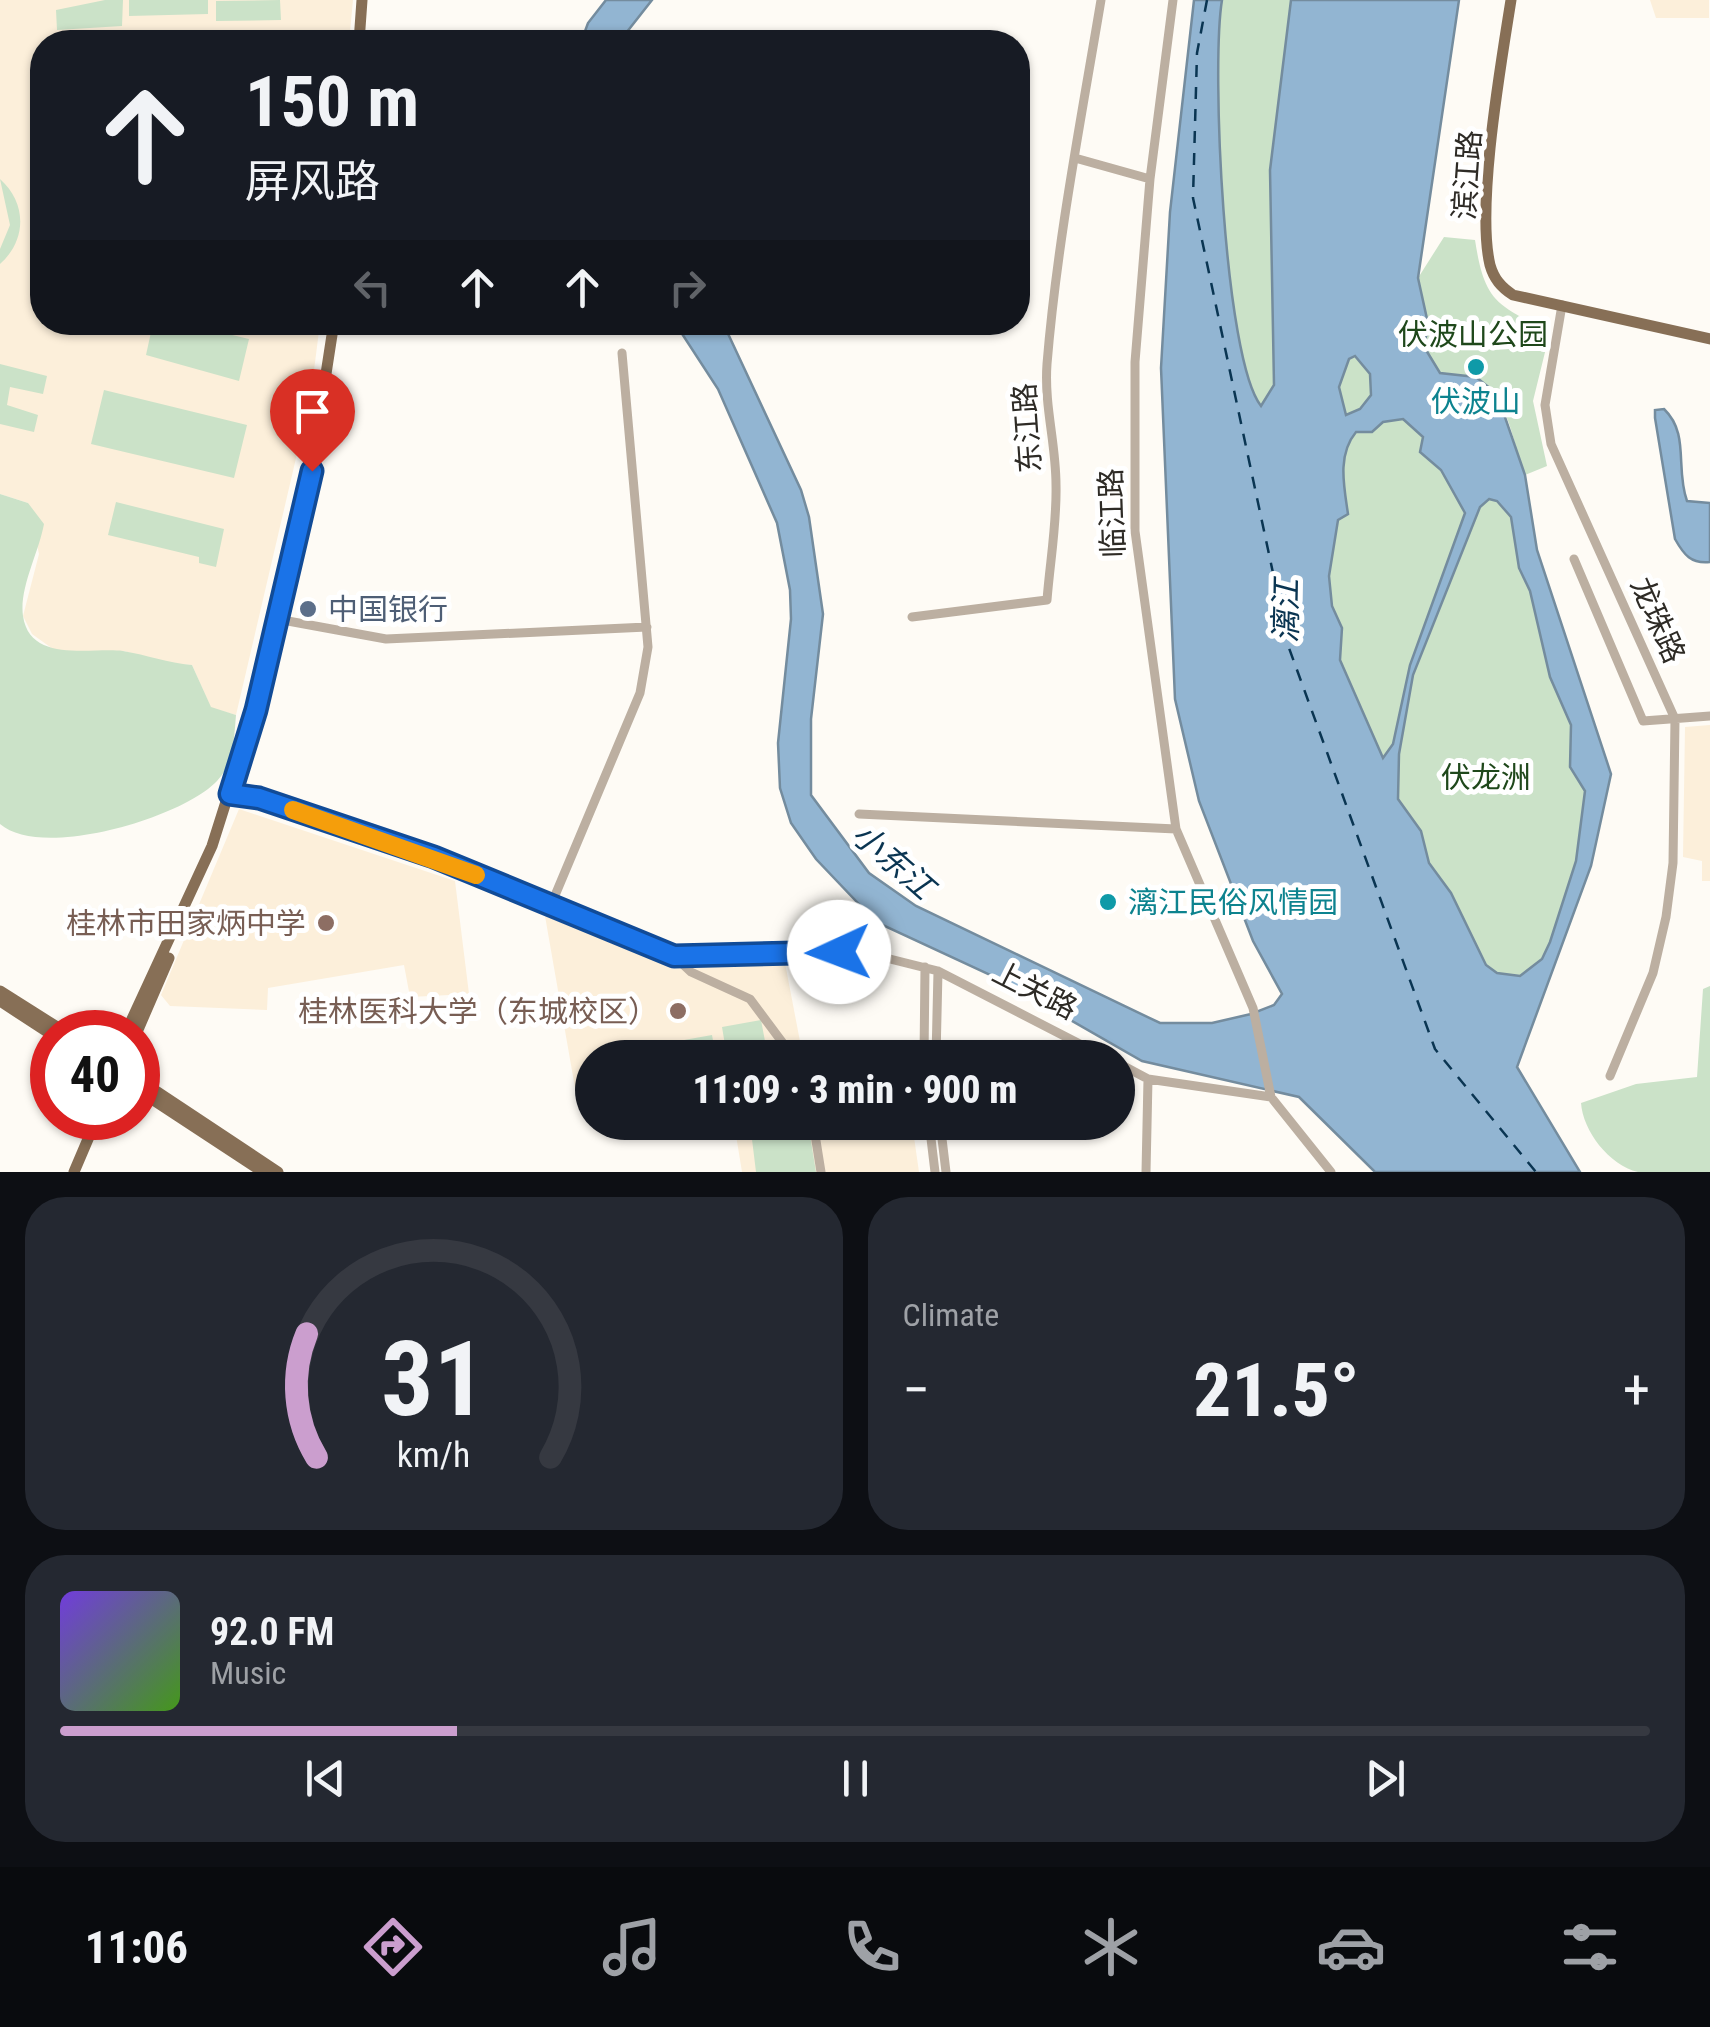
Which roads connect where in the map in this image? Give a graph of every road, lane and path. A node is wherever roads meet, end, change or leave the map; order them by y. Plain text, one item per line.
1 (362, 0) edge
2 (1101, 0) edge
3 (1173, 0) edge
4 (1510, 0) edge
5 (360, 30) edge
6 (1075, 158) junction
7 (1150, 179) junction
8 (1562, 305) junction
9 (332, 335) edge
10 (1710, 338) edge
11 (622, 353) dead end
12 (1574, 559) dead end
13 (912, 616) dead end
14 (278, 619) junction
15 (646, 627) junction
16 (1710, 716) edge
17 (1676, 718) junction
18 (230, 794) junction
19 (860, 814) dead end
20 (1176, 829) junction
21 (189, 903) junction
22 (551, 906) junction
23 (674, 956) junction
24 (925, 968) junction
25 (938, 970) junction
26 (0, 992) edge
27 (0, 1002) edge
28 (137, 1010) edge
29 (146, 1010) edge
30 (30, 1011) edge
31 (30, 1021) edge
32 (781, 1040) edge
33 (924, 1040) edge
34 (936, 1040) edge
35 (1072, 1040) edge
36 (1135, 1072) edge
37 (1610, 1076) dead end
38 (1148, 1079) junction
39 (160, 1094) edge
40 (1271, 1097) junction
41 (160, 1104) edge
42 (88, 1140) edge
43 (816, 1140) edge
44 (931, 1140) edge
45 (942, 1140) edge
46 (74, 1172) edge
47 (263, 1172) edge
48 (278, 1172) edge
49 (821, 1172) edge
50 (935, 1172) edge
51 (946, 1172) edge
52 (1146, 1172) edge
53 (1332, 1172) edge

1 - 5 main road
2 - 6 street, 东江路
3 - 7 street, 临江路
4 - 8 main road, 滨江路
6 - 7 street
6 - 13 street, 东江路
7 - 20 street, 临江路
8 - 10 main road
8 - 17 street, 龙珠路
9 - 14 main road
11 - 15 street
12 - 17 street
14 - 15 street
14 - 18 main road
15 - 22 street
16 - 17 street
17 - 37 street, 龙珠路
18 - 21 main road
18 - 22 street
19 - 20 street
20 - 40 street, 临江路
21 - 28 main road
21 - 29 main road
22 - 23 street
23 - 24 street, 上关路
23 - 32 street
24 - 25 street, 上关路
24 - 33 street
25 - 34 street
25 - 35 street, 上关路
26 - 30 main road
27 - 31 main road
36 - 38 street
38 - 40 street
38 - 52 street
39 - 48 main road
40 - 53 street
41 - 47 main road
42 - 46 main road
43 - 49 street
44 - 50 street
45 - 51 street

